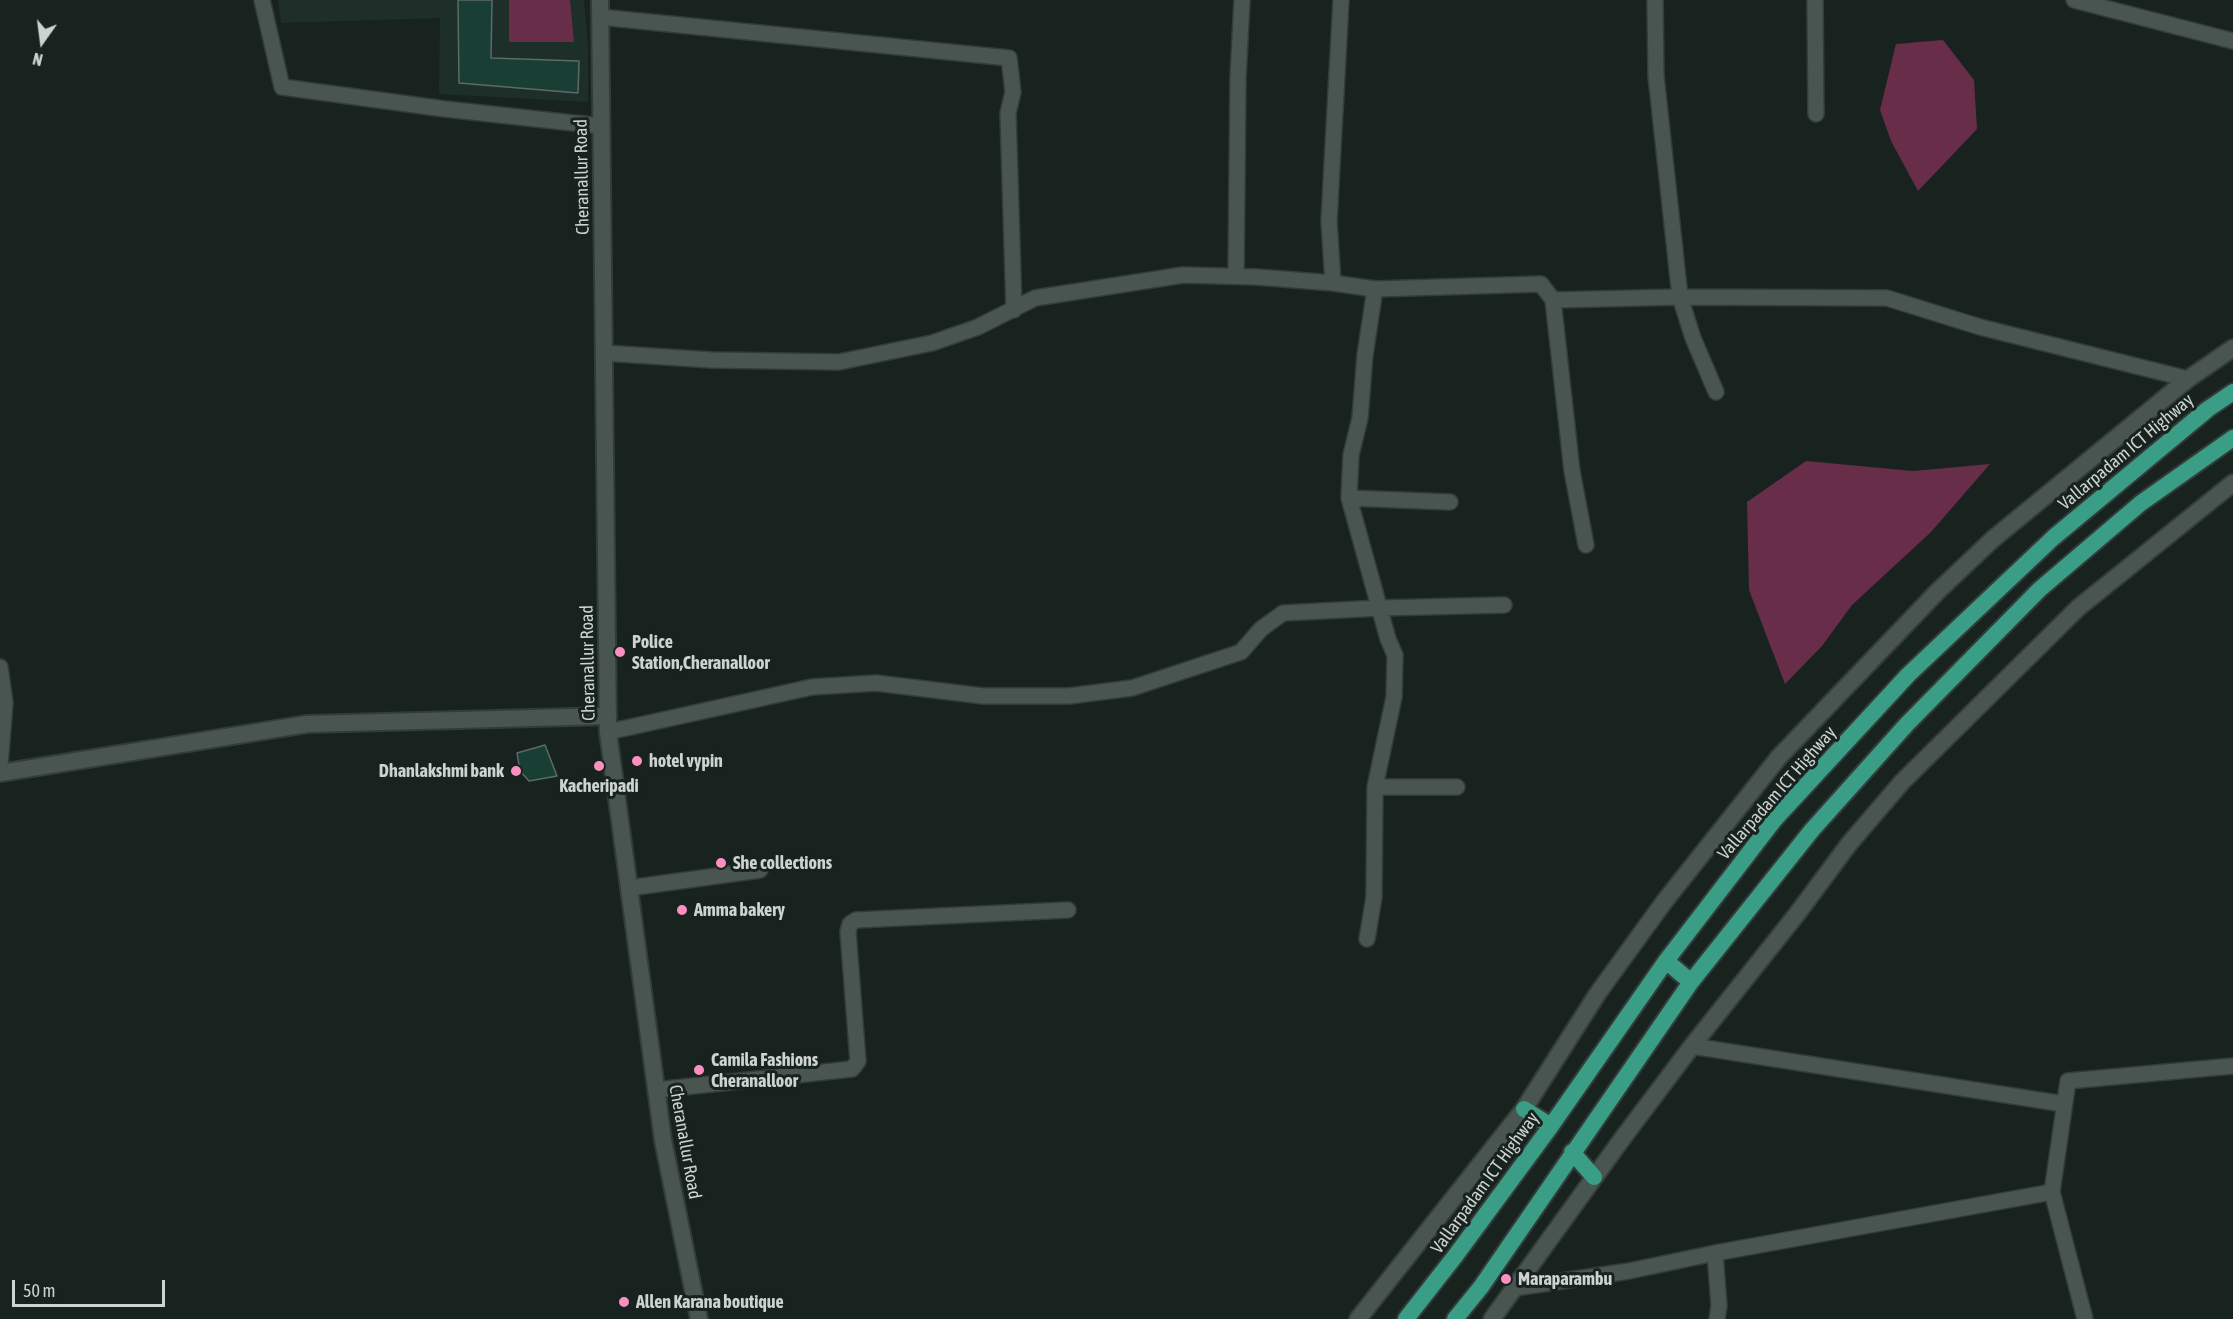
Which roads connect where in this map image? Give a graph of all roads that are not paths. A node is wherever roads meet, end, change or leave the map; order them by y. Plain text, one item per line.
1 (262, 0) edge
2 (600, 0) edge
3 (1242, 0) edge
4 (1341, 0) edge
5 (1655, 0) edge
6 (1815, 0) edge
7 (2074, 0) edge
8 (600, 17) junction
9 (2233, 41) edge
10 (1816, 114) dead end
11 (601, 126) junction
12 (1236, 276) junction
13 (1333, 283) junction
14 (1375, 289) junction
15 (1680, 297) junction
16 (1553, 300) junction
17 (1014, 310) junction
18 (2233, 348) edge
19 (604, 353) junction
20 (2188, 379) junction
21 (1716, 392) dead end
22 (2233, 393) edge
23 (2233, 438) edge
24 (2233, 483) edge
25 (1349, 498) junction
26 (1450, 502) dead end
27 (1586, 545) dead end
28 (1504, 605) dead end
29 (1380, 608) junction
30 (0, 667) edge
31 (608, 724) junction
32 (0, 765) edge
33 (0, 773) edge
34 (1375, 787) junction
35 (1457, 787) dead end
36 (760, 870) dead end
37 (629, 888) junction
38 (1068, 910) dead end
39 (1367, 939) dead end
40 (1666, 961) junction
41 (1691, 982) junction
42 (1692, 1046) junction
43 (2233, 1066) edge
44 (656, 1089) junction
45 (2064, 1104) junction
46 (1524, 1109) junction
47 (1551, 1126) junction
48 (1572, 1152) junction
49 (1594, 1177) junction
50 (2052, 1192) junction
51 (1715, 1253) junction
52 (1515, 1288) junction
53 (1413, 1317) edge
54 (699, 1319) edge
55 (1358, 1319) edge
56 (1455, 1319) edge
57 (1492, 1319) edge
58 (1717, 1319) edge
59 (2085, 1319) edge

1 - 11 street
2 - 8 street, Cheranallur Road
3 - 12 street
4 - 13 street
5 - 15 street
6 - 10 street
7 - 9 street
8 - 11 street, Cheranallur Road
8 - 17 street
11 - 19 street, Cheranallur Road
12 - 13 street
12 - 17 street
13 - 14 street
14 - 16 street
14 - 25 street
15 - 16 street
15 - 20 street
15 - 21 street
16 - 27 street
17 - 19 street
18 - 20 street
19 - 31 street, Cheranallur Road
20 - 46 street
22 - 40 highway, Vallarpadam ICT Highway
23 - 41 highway
24 - 42 street
25 - 26 street
25 - 29 street
28 - 29 street
29 - 31 street
29 - 34 street
30 - 32 street
31 - 33 street
31 - 37 street, Cheranallur Road
34 - 35 street
34 - 39 street
36 - 37 street
37 - 44 street, Cheranallur Road
38 - 44 street
40 - 41 highway
40 - 47 highway, Vallarpadam ICT Highway
41 - 48 highway
42 - 45 street
42 - 49 street
43 - 45 street
44 - 54 street, Cheranallur Road
45 - 50 street
46 - 47 highway
46 - 55 street
47 - 53 highway, Vallarpadam ICT Highway
48 - 49 highway
48 - 56 highway
49 - 52 street
50 - 51 street
50 - 59 street
51 - 52 street
51 - 58 street
52 - 57 street

